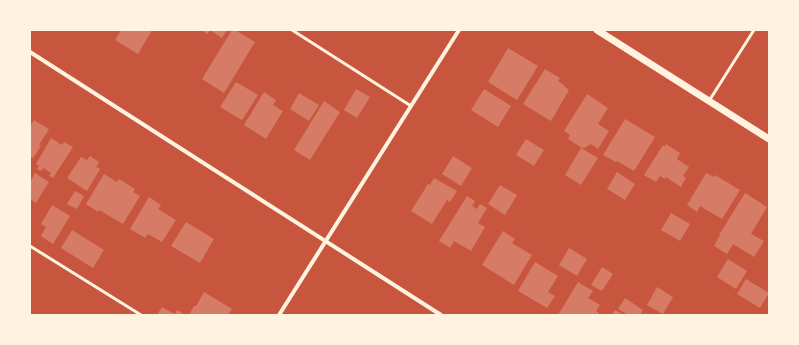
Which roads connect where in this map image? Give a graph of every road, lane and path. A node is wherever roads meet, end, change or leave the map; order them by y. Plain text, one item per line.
1 (292, 30) edge
2 (459, 30) edge
3 (597, 30) edge
4 (754, 30) edge
5 (30, 52) edge
6 (709, 101) junction
7 (411, 106) junction
8 (769, 139) edge
9 (326, 242) junction
10 (30, 246) edge
11 (141, 315) edge
12 (279, 315) edge
13 (441, 315) edge

1 - 7 lane
2 - 7 street
3 - 6 street
4 - 6 lane
5 - 9 street
6 - 8 street
7 - 9 street
9 - 12 street
9 - 13 street
10 - 11 lane

